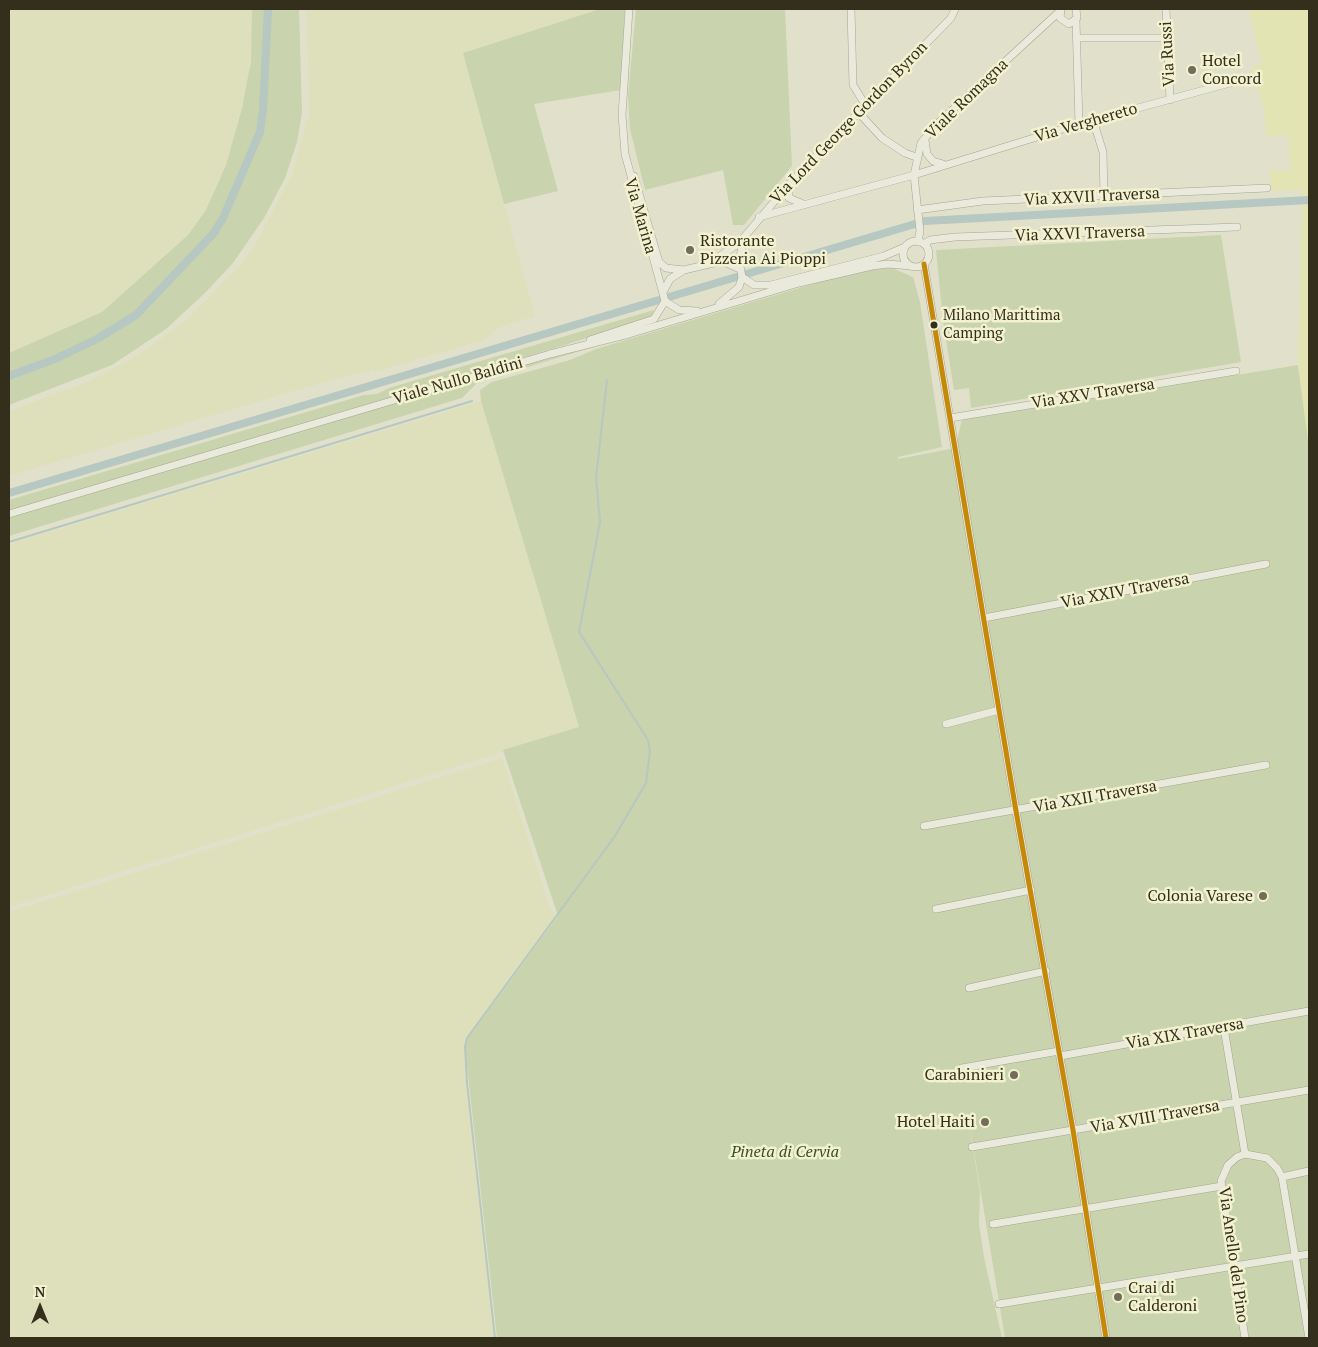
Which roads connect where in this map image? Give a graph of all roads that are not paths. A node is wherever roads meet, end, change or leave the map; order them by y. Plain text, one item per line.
1 (629, 9) edge
2 (852, 9) edge
3 (955, 9) edge
4 (1076, 9) edge
5 (1166, 9) edge
6 (1061, 10) edge
7 (1062, 20) junction
8 (1076, 20) junction
9 (1035, 35) junction
10 (1076, 38) junction
11 (1167, 38) junction
12 (1230, 83) dead end
13 (1170, 100) junction
14 (866, 106) junction
15 (860, 113) junction
16 (1093, 120) junction
17 (1079, 124) junction
18 (926, 136) junction
19 (623, 138) junction
20 (916, 157) junction
21 (943, 164) junction
22 (914, 175) junction
23 (790, 183) junction
24 (1267, 188) dead end
25 (1104, 197) junction
26 (805, 203) junction
27 (917, 212) junction
28 (759, 217) junction
29 (1237, 227) dead end
30 (744, 238) junction
31 (921, 243) junction
32 (905, 247) junction
33 (713, 261) junction
34 (918, 265) junction
35 (740, 269) junction
36 (684, 270) junction
37 (742, 277) junction
38 (663, 292) junction
39 (665, 301) junction
40 (710, 309) junction
41 (550, 354) junction
42 (1236, 371) dead end
43 (950, 418) junction
44 (9, 514) edge
45 (1266, 564) dead end
46 (984, 618) junction
47 (999, 710) junction
48 (946, 724) dead end
49 (1266, 765) dead end
50 (1016, 811) junction
51 (924, 826) dead end
52 (1031, 890) junction
53 (936, 909) dead end
54 (1046, 971) junction
55 (969, 988) dead end
56 (1309, 1011) edge
57 (1224, 1028) junction
58 (1060, 1053) junction
59 (962, 1068) dead end
60 (1309, 1090) edge
61 (1237, 1103) junction
62 (1073, 1130) junction
63 (972, 1147) dead end
64 (1245, 1154) junction
65 (1309, 1171) edge
66 (1282, 1177) junction
67 (1222, 1186) junction
68 (1084, 1209) junction
69 (993, 1224) dead end
70 (1309, 1254) edge
71 (1295, 1256) junction
72 (1234, 1266) junction
73 (1098, 1288) junction
74 (1000, 1304) dead end
75 (1106, 1338) edge
76 (1245, 1338) edge
77 (1309, 1338) edge

1 - 19 street, Via Marina
2 - 14 street
3 - 14 street, Via Lord George Gordon Byron
4 - 8 street
5 - 11 street, Via Russi
6 - 7 street, Viale Romagna
6 - 9 street, Viale Romagna
7 - 8 street, Viale Romagna
7 - 9 street, Viale Romagna
8 - 10 street
9 - 18 street, Viale Romagna
10 - 11 street
10 - 17 street
11 - 13 street, Via Russi
12 - 13 street, Via Verghereto
13 - 16 street, Via Verghereto
14 - 15 street, Via Lord George Gordon Byron
15 - 20 street
15 - 23 street, Via Lord George Gordon Byron
16 - 17 street, Via Verghereto
16 - 25 street
17 - 21 street, Via Verghereto
18 - 20 street, Viale Romagna
18 - 21 street
19 - 36 street, Via Marina
19 - 38 street, Via Marina
20 - 22 street, Viale Romagna
21 - 22 street, Via Verghereto
22 - 26 street, Via Verghereto
22 - 27 street, Viale Romagna
23 - 26 street
23 - 28 street, Via Lord George Gordon Byron
24 - 25 street, Via XXVII Traversa
25 - 27 street, Via XXVII Traversa
26 - 28 street, Via Verghereto
27 - 31 street, Viale Romagna
28 - 30 street, Via Lord George Gordon Byron
29 - 31 street, Via XXVI Traversa
30 - 33 street, Via Lord George Gordon Byron
30 - 35 street, Via Lord George Gordon Byron
31 - 32 street
31 - 34 street
32 - 34 street
32 - 37 street
33 - 35 street
33 - 36 street
34 - 40 street, Viale Nullo Baldini
34 - 43 street
35 - 37 street
36 - 38 street
37 - 40 street
38 - 39 street, Via Marina
39 - 40 street
39 - 41 street
40 - 41 street, Viale Nullo Baldini
41 - 44 street, Viale Nullo Baldini
42 - 43 street, Via XXV Traversa
43 - 46 street
45 - 46 street, Via XXIV Traversa
46 - 47 street
47 - 48 street
47 - 50 street
49 - 50 street, Via XXII Traversa
50 - 51 street, Via XXII Traversa
50 - 52 street
52 - 53 street
52 - 54 street
54 - 55 street
54 - 58 street
56 - 57 street, Via XIX Traversa
57 - 58 street, Via XIX Traversa
57 - 61 street
58 - 59 street, Via XIX Traversa
58 - 62 street
60 - 61 street, Via XVIII Traversa
61 - 62 street, Via XVIII Traversa
61 - 64 street
62 - 63 street, Via XVIII Traversa
62 - 68 street
64 - 66 street
64 - 67 street, Via Anello del Pino
65 - 66 street
66 - 71 street
67 - 68 street
67 - 72 street, Via Anello del Pino
68 - 69 street
68 - 73 street
70 - 71 street
71 - 72 street
71 - 77 street
72 - 73 street
72 - 76 street, Via Anello del Pino
73 - 74 street
73 - 75 street

